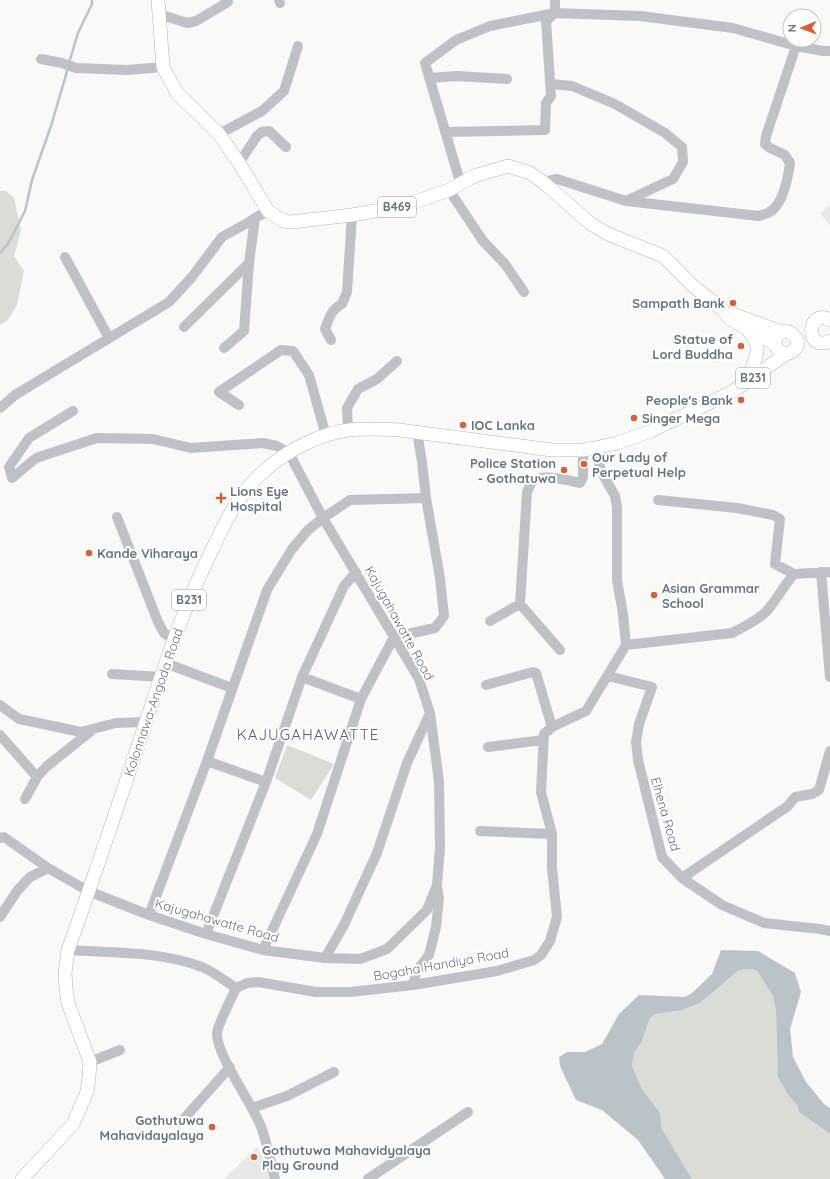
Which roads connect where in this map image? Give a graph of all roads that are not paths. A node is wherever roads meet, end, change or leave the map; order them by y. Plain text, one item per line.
1 (158, 0) edge
2 (555, 0) edge
3 (228, 2) dead end
4 (555, 13) junction
5 (159, 14) junction
6 (782, 42) edge
7 (298, 46) dead end
8 (795, 48) edge
9 (807, 48) edge
10 (830, 51) edge
11 (41, 58) dead end
12 (163, 67) junction
13 (429, 78) junction
14 (507, 79) dead end
15 (551, 84) junction
16 (445, 132) junction
17 (219, 134) junction
18 (286, 147) dead end
19 (239, 163) junction
20 (544, 182) junction
21 (455, 187) junction
22 (626, 201) junction
23 (268, 211) junction
24 (352, 215) junction
25 (255, 218) junction
26 (65, 257) dead end
27 (249, 263) junction
28 (524, 292) dead end
29 (722, 309) junction
30 (824, 319) edge
31 (184, 327) dead end
32 (748, 330) junction
33 (786, 332) junction
34 (110, 338) junction
35 (331, 340) dead end
36 (823, 341) edge
37 (224, 348) dead end
38 (784, 349) junction
39 (830, 354) edge
40 (397, 361) dead end
41 (752, 368) junction
42 (718, 398) junction
43 (239, 405) dead end
44 (0, 408) edge
45 (73, 411) dead end
46 (348, 430) junction
47 (417, 432) junction
48 (326, 436) junction
49 (589, 449) junction
50 (289, 453) junction
51 (426, 498) junction
52 (658, 500) dead end
53 (117, 517) dead end
54 (322, 518) junction
55 (356, 572) junction
56 (826, 572) edge
57 (794, 574) junction
58 (520, 604) junction
59 (490, 621) dead end
60 (394, 637) junction
61 (174, 639) junction
62 (626, 645) junction
63 (560, 650) dead end
64 (165, 663) junction
65 (112, 674) dead end
66 (608, 676) junction
67 (160, 677) junction
68 (302, 677) junction
69 (830, 677) edge
70 (486, 685) dead end
71 (232, 688) junction
72 (360, 699) junction
73 (0, 706) edge
74 (430, 713) junction
75 (146, 722) junction
76 (552, 727) junction
77 (94, 728) junction
78 (0, 735) edge
79 (543, 740) junction
80 (488, 747) dead end
81 (830, 751) edge
82 (207, 761) junction
83 (37, 777) junction
84 (266, 782) junction
85 (25, 799) dead end
86 (480, 831) dead end
87 (552, 834) junction
88 (0, 838) edge
89 (48, 868) junction
90 (682, 878) junction
91 (437, 886) junction
92 (88, 891) junction
93 (149, 915) junction
94 (0, 917) edge
95 (830, 931) edge
96 (206, 934) junction
97 (68, 950) junction
98 (263, 950) junction
99 (325, 958) junction
100 (413, 985) junction
101 (236, 988) junction
102 (120, 1050) dead end
103 (90, 1062) junction
104 (230, 1067) junction
105 (334, 1072) dead end
106 (252, 1108) junction
107 (468, 1112) dead end
108 (181, 1122) dead end
109 (22, 1179) edge
110 (276, 1179) edge
111 (368, 1179) edge

1 - 5 main road, B469
2 - 4 street
3 - 5 street
4 - 6 street
4 - 13 street
4 - 15 street
5 - 12 main road, B469
7 - 17 street
8 - 22 street
9 - 10 street
11 - 12 street
12 - 17 main road, B469
13 - 14 street
13 - 16 street
15 - 16 street
15 - 22 street
16 - 21 street
17 - 19 main road, B469
18 - 19 street
19 - 23 main road, B469
20 - 21 main road, B469
20 - 22 street
20 - 29 main road, B469
21 - 24 main road, B469
21 - 28 street
23 - 24 main road, B469
23 - 25 street
24 - 35 street
25 - 27 street
25 - 34 street
26 - 34 street
27 - 31 street
27 - 37 street
29 - 32 main road, B469
29 - 33 main road, B469
30 - 33 main road
30 - 36 main road
32 - 38 main road, B469
32 - 41 main road
33 - 38 main road
33 - 38 main road
34 - 44 street
36 - 38 main road, B231
36 - 39 main road
38 - 41 main road, Kolonnawa-Angoda Road / B231
38 - 42 main road, Kolonnawa-Angoda Road / B231
40 - 46 street
41 - 42 main road, Kolonnawa-Angoda Road / B231
42 - 49 main road, Kolonnawa-Angoda Road / B231
43 - 48 street
45 - 50 street
46 - 47 main road, Kolonnawa-Angoda Road / B231
46 - 48 main road, Kolonnawa-Angoda Road / B231
47 - 49 main road, Kolonnawa-Angoda Road / B231
47 - 51 street
48 - 50 main road, Kolonnawa-Angoda Road / B231
49 - 58 street
49 - 62 street
50 - 54 street, Kajugahawatte Road
50 - 61 main road, Kolonnawa-Angoda Road / B231
51 - 54 street
51 - 60 street
52 - 57 street
53 - 61 street
54 - 55 street, Kajugahawatte Road
54 - 71 street
55 - 60 street, Kajugahawatte Road
55 - 68 street
56 - 57 street
56 - 69 street
57 - 62 street
58 - 59 street
58 - 63 street
60 - 72 street
60 - 74 street, Kajugahawatte Road
61 - 64 main road, Kolonnawa-Angoda Road / B231
62 - 66 street
64 - 67 main road, Kolonnawa-Angoda Road / B231
64 - 71 street
65 - 67 street
66 - 76 street
66 - 90 street, Elhena Road
67 - 75 main road, Kolonnawa-Angoda Road / B231
68 - 72 street
68 - 84 street
70 - 76 street
71 - 82 street
72 - 98 street
73 - 77 street
74 - 91 street, Kajugahawatte Road
74 - 99 street
75 - 77 street
75 - 92 main road, Kolonnawa-Angoda Road / B231
76 - 79 street
77 - 83 street
78 - 83 street
79 - 80 street
79 - 87 street, Bogaha Handiya Road
81 - 90 street
82 - 84 street
82 - 93 street
83 - 85 street
84 - 96 street
86 - 87 street
87 - 100 street, Bogaha Handiya Road
88 - 89 street, Kajugahawatte Road
89 - 92 street, Kajugahawatte Road
89 - 94 street
90 - 95 street, Elhena Road
91 - 99 street, Kajugahawatte Road
91 - 100 street
92 - 93 street, Kajugahawatte Road
92 - 97 main road, Kolonnawa-Angoda Road / B231
93 - 96 street, Kajugahawatte Road
96 - 98 street, Kajugahawatte Road
97 - 101 street
97 - 103 main road, Kolonnawa-Angoda Road / B231
98 - 99 street, Kajugahawatte Road
100 - 101 street, Bogaha Handiya Road
101 - 104 street
102 - 103 street
103 - 109 main road, Kolonnawa-Angoda Road / B231
104 - 106 street
104 - 108 street
105 - 106 street
106 - 110 street
107 - 111 street

